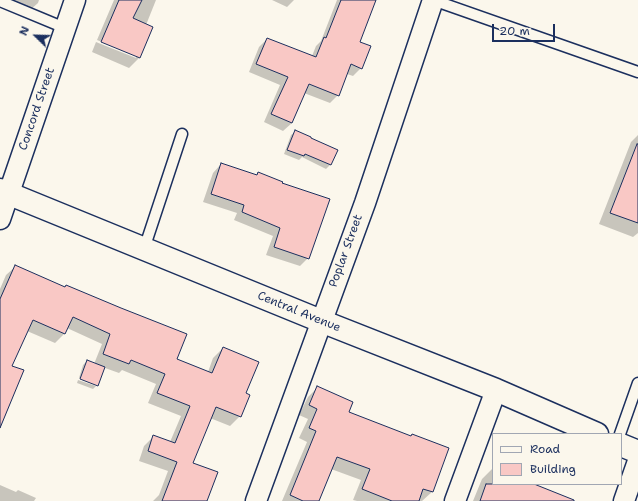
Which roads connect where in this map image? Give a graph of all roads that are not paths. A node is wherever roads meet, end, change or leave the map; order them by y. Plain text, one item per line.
1 (75, 0) edge
2 (432, 0) edge
3 (0, 1) edge
4 (65, 28) junction
5 (638, 72) edge
6 (182, 134) dead end
7 (4, 192) edge
8 (0, 219) edge
9 (144, 249) junction
10 (320, 321) junction
11 (638, 383) edge
12 (496, 390) junction
13 (595, 433) edge
14 (620, 433) edge
15 (622, 444) edge
16 (638, 452) edge
17 (638, 461) edge
18 (256, 501) edge
19 (455, 501) edge
20 (624, 501) edge

1 - 4 street, Concord Street
2 - 5 lane
2 - 10 street, Poplar Street
3 - 4 lane
4 - 7 street, Concord Street
6 - 9 lane
7 - 8 street, Concord Street
7 - 9 street, Central Avenue
9 - 10 street, Central Avenue
10 - 12 street, Central Avenue
10 - 18 street, Poplar Street
11 - 14 lane
12 - 13 street, Central Avenue
12 - 19 street
15 - 16 street
17 - 20 street

